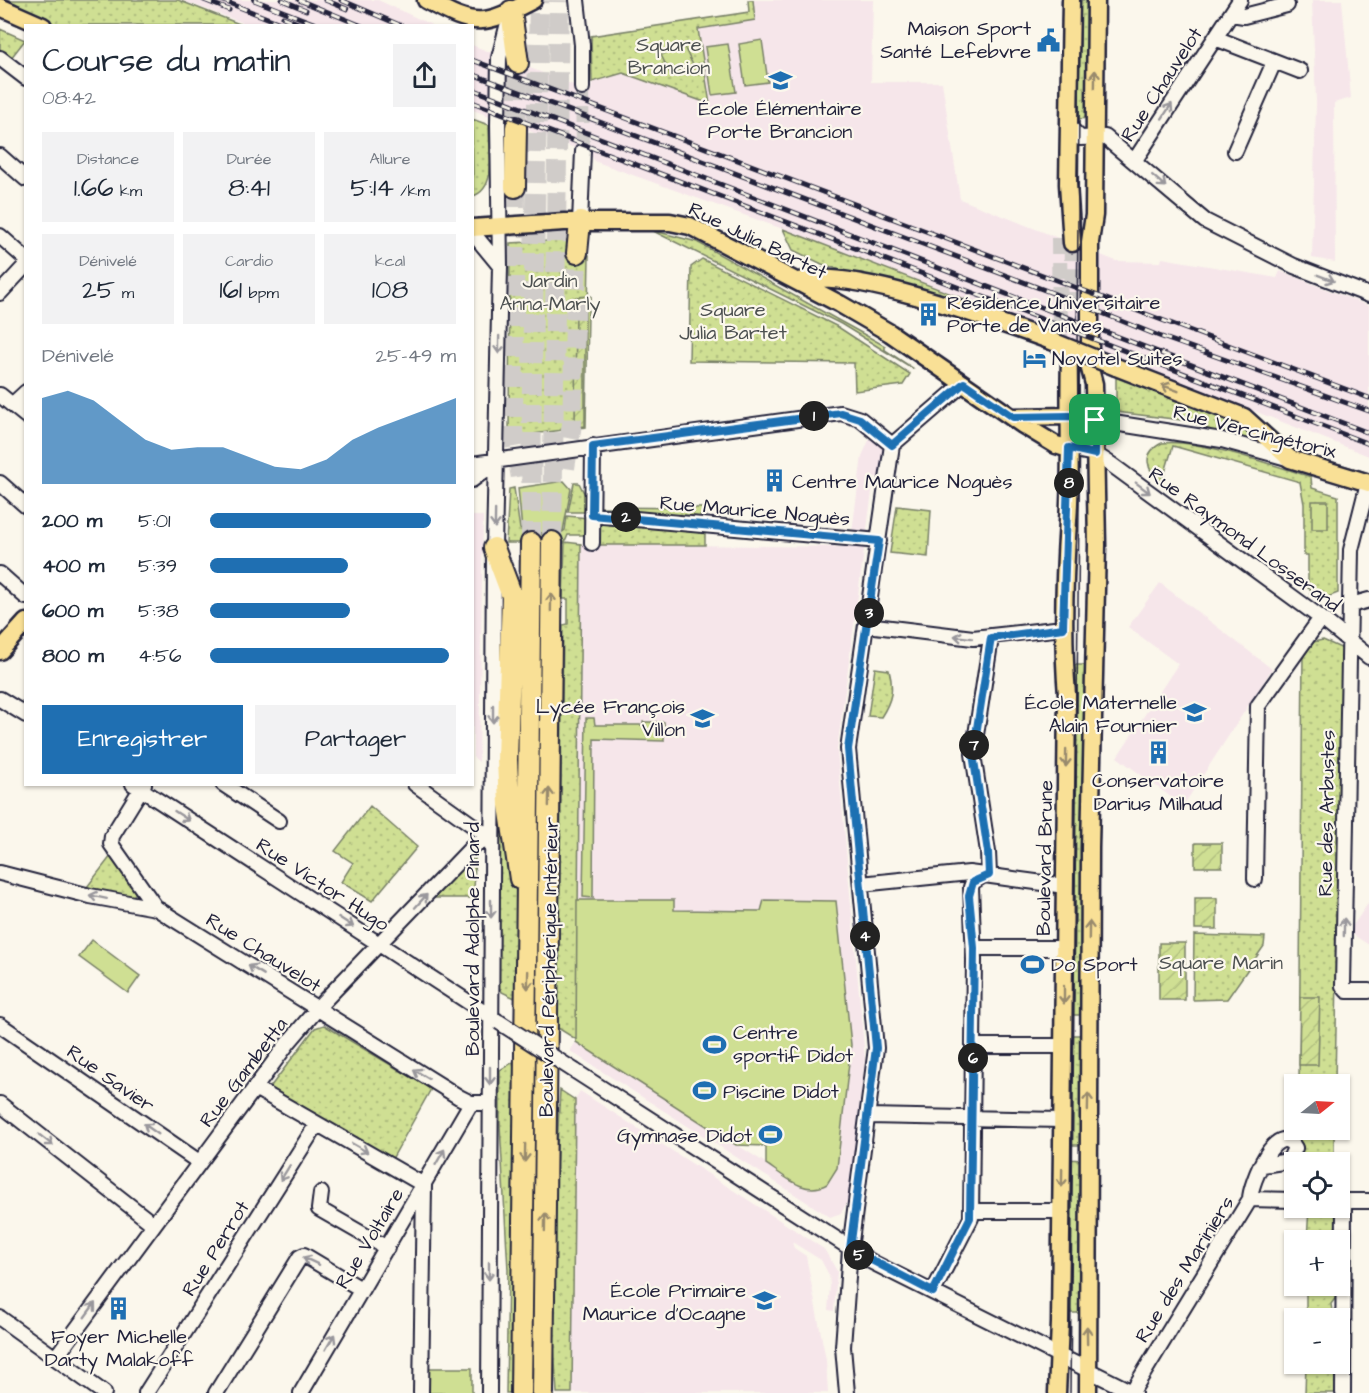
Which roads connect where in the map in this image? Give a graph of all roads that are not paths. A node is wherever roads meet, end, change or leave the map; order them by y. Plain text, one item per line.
1 (426, 0) edge
2 (533, 0) edge
3 (577, 0) edge
4 (1071, 0) edge
5 (1096, 0) edge
6 (1240, 0) edge
7 (1287, 5) dead end
8 (512, 6) edge
9 (0, 7) edge
10 (1231, 14) junction
11 (0, 17) edge
12 (39, 24) edge
13 (24, 27) edge
14 (1215, 38) junction
15 (0, 58) edge
16 (1274, 62) junction
17 (518, 63) tunnel mouth
18 (1300, 71) dead end
19 (24, 76) edge
20 (582, 88) tunnel mouth
21 (1068, 125) junction
22 (507, 126) junction
23 (1095, 137) junction
24 (583, 151) tunnel mouth
25 (1234, 151) dead end
26 (0, 156) edge
27 (1135, 160) junction
28 (24, 177) edge
29 (515, 187) tunnel mouth
30 (580, 222) junction
31 (498, 227) junction
32 (474, 230) edge
33 (474, 233) edge
34 (0, 236) edge
35 (1066, 240) tunnel mouth
36 (577, 253) tunnel mouth
37 (24, 257) edge
38 (500, 266) junction
39 (24, 267) edge
40 (800, 281) junction
41 (0, 293) edge
42 (1369, 295) edge
43 (1070, 360) tunnel mouth
44 (964, 383) junction
45 (24, 394) edge
46 (0, 395) edge
47 (12, 405) junction
48 (24, 414) edge
49 (1069, 416) junction
50 (1013, 417) junction
51 (1095, 420) junction
52 (892, 445) junction
53 (593, 446) junction
54 (1069, 448) junction
55 (1095, 454) junction
56 (1290, 459) junction
57 (498, 461) junction
58 (474, 464) edge
59 (474, 479) edge
60 (0, 483) edge
61 (1368, 483) edge
62 (24, 504) edge
63 (592, 515) junction
64 (879, 541) junction
65 (552, 542) tunnel mouth
66 (531, 543) tunnel mouth
67 (592, 543) dead end
68 (494, 548) junction
69 (0, 574) edge
70 (24, 595) edge
71 (1369, 600) edge
72 (1351, 604) junction
73 (1321, 618) junction
74 (24, 624) edge
75 (867, 625) junction
76 (1063, 628) junction
77 (991, 638) junction
78 (1349, 642) junction
79 (0, 651) edge
80 (1369, 657) edge
81 (0, 699) edge
82 (24, 715) edge
83 (139, 786) edge
84 (228, 786) edge
85 (418, 786) edge
86 (279, 821) dead end
87 (492, 839) junction
88 (0, 873) edge
89 (986, 875) junction
90 (1255, 879) dead end
91 (861, 884) junction
92 (1065, 886) junction
93 (156, 908) junction
94 (529, 911) junction
95 (381, 944) junction
96 (974, 948) junction
97 (1064, 948) junction
98 (1369, 991) edge
99 (318, 1008) junction
100 (495, 1019) junction
101 (0, 1025) edge
102 (973, 1046) junction
103 (1064, 1046) junction
104 (255, 1088) junction
105 (471, 1103) junction
106 (490, 1103) junction
107 (0, 1104) edge
108 (868, 1116) junction
109 (971, 1118) junction
110 (1062, 1120) junction
111 (317, 1124) junction
112 (199, 1162) junction
113 (1263, 1165) dead end
114 (424, 1185) junction
115 (321, 1193) dead end
116 (1250, 1199) junction
117 (1284, 1200) edge
118 (1350, 1201) edge
119 (1369, 1201) edge
120 (971, 1211) junction
121 (1061, 1211) junction
122 (1342, 1218) edge
123 (153, 1224) junction
124 (387, 1248) junction
125 (850, 1249) junction
126 (362, 1289) junction
127 (933, 1292) junction
128 (0, 1318) edge
129 (543, 1343) junction
130 (1058, 1356) junction
131 (56, 1357) junction
132 (1088, 1370) junction
133 (104, 1393) edge
134 (146, 1393) edge
135 (216, 1393) edge
136 (301, 1393) edge
137 (421, 1393) edge
138 (489, 1393) edge
139 (520, 1393) edge
140 (543, 1393) edge
141 (549, 1393) edge
142 (848, 1393) edge
143 (1057, 1393) edge
144 (1088, 1393) edge
145 (1133, 1393) edge
146 (1343, 1393) edge

1 - 8 main road
2 - 8 main road
3 - 20 street
4 - 21 main road
23 -> 5 main road
6 - 10 street, Rue Chauvelot
7 - 10 street
8 - 17 highway
8 - 22 street, Boulevard Adolphe Pinard
9 - 12 main road
10 - 14 street, Rue Chauvelot
11 - 13 main road
14 - 16 street
27 -> 14 street, Rue Chauvelot
15 - 19 street
16 - 18 street
16 - 25 street
21 - 23 street
21 - 35 main road
22 - 29 highway
22 - 31 street, Boulevard Adolphe Pinard
23 - 27 street
23 - 51 main road
24 - 30 street
26 - 28 street
27 -> 42 street
30 - 31 main road, Rue Julia Bartet
30 - 36 highway
30 - 40 main road, Rue Julia Bartet
31 - 32 main road, Rue Julia Bartet
31 - 38 street, Boulevard Adolphe Pinard
33 - 38 street
34 - 37 street
38 -> 57 street, Boulevard Adolphe Pinard
39 - 41 street
40 - 44 main road, Rue Julia Bartet
56 -> 40 main road, bridge
43 - 49 main road, Boulevard Brune
44 - 50 main road, Rue Julia Bartet
44 - 52 street
45 - 47 street
46 - 47 street
47 - 48 street
49 - 50 main road
49 - 51 street, Rue Vercingétorix
49 - 54 main road, Boulevard Brune
50 - 54 main road, Rue Julia Bartet
51 - 55 main road
51 - 56 street, Rue Vercingétorix
52 - 53 street
52 - 64 street
53 - 57 street
53 - 63 street
54 - 55 street
54 - 76 main road, Boulevard Brune
55 -> 73 street, Rue Raymond Losserand
132 -> 55 main road
56 - 61 main road, Rue Vercingétorix
57 - 58 street
57 - 59 street
57 -> 68 street, Boulevard Adolphe Pinard
60 - 62 street
61 - 72 street, Rue des Arbustes
63 - 64 street, Rue Maurice Noguès
63 - 67 street
64 - 75 street
129 -> 65 highway, Boulevard Périphérique Intérieur
66 - 94 highway
68 -> 87 street, Boulevard Adolphe Pinard
68 - 94 highway
69 - 70 street
71 - 72 street
72 - 78 street, Rue des Arbustes
73 - 78 street, Rue Raymond Losserand
73 - 90 street
74 - 79 main road
77 -> 75 street
75 - 91 street
76 - 77 street
76 -> 92 main road, Boulevard Brune
77 - 89 street
78 - 80 street, Rue Raymond Losserand
98 -> 78 street, Rue des Arbustes
81 - 82 street
83 - 93 street
83 -> 95 street, Rue Victor Hugo
84 - 86 street
85 - 87 street
95 -> 87 street, Rue Gambetta
87 -> 100 street, Boulevard Adolphe Pinard
93 -> 88 street, Rue Chauvelot
89 - 91 street
89 - 92 street
89 - 96 street
91 - 108 street
92 - 97 main road, Boulevard Brune
99 -> 93 street, Rue Chauvelot
94 -> 139 highway
95 - 99 street, Rue Gambetta
95 - 100 street, Rue Victor Hugo
96 - 97 street
96 - 102 street
97 -> 103 main road, Boulevard Brune
99 - 104 street, Rue Gambetta
105 -> 99 street, Rue Chauvelot
100 -> 106 street, Boulevard Adolphe Pinard
100 - 125 street, Rue Victor Hugo, bridge
112 -> 101 street, Rue Savier
102 - 103 street
102 - 109 street
103 - 110 main road, Boulevard Brune
104 - 111 street
104 - 112 street, Rue Gambetta
105 - 106 street
114 -> 105 street, Rue Voltaire
106 -> 138 street, Boulevard Adolphe Pinard
107 -> 123 street
108 - 109 street
108 - 125 street
109 - 110 street
109 - 120 street
110 -> 121 main road, Boulevard Brune
111 -> 114 street
111 -> 134 street, Rue Perrot
112 - 123 street, Rue Gambetta
113 - 116 street, Rue des Mariniers
114 - 124 street, Rue Voltaire
114 - 137 street
115 - 124 street
116 - 117 street
116 - 145 street, Rue des Mariniers
118 - 119 street
120 - 121 street
120 - 127 street
121 - 130 main road, Boulevard Brune
122 - 146 street
131 -> 123 street, Rue Gambetta
124 - 126 street, Rue Voltaire
125 - 127 street, Rue Victor Hugo
125 - 142 street
126 -> 135 street
136 -> 126 street, Rue Voltaire
127 - 130 street, Rue Victor Hugo
128 - 131 street
129 - 140 highway, Boulevard Périphérique Intérieur
129 - 141 highway
130 - 132 street, Rue Victor Hugo
130 - 143 main road, Boulevard Brune
131 - 133 street
132 - 144 main road
132 - 145 street, Rue Victor Hugo

